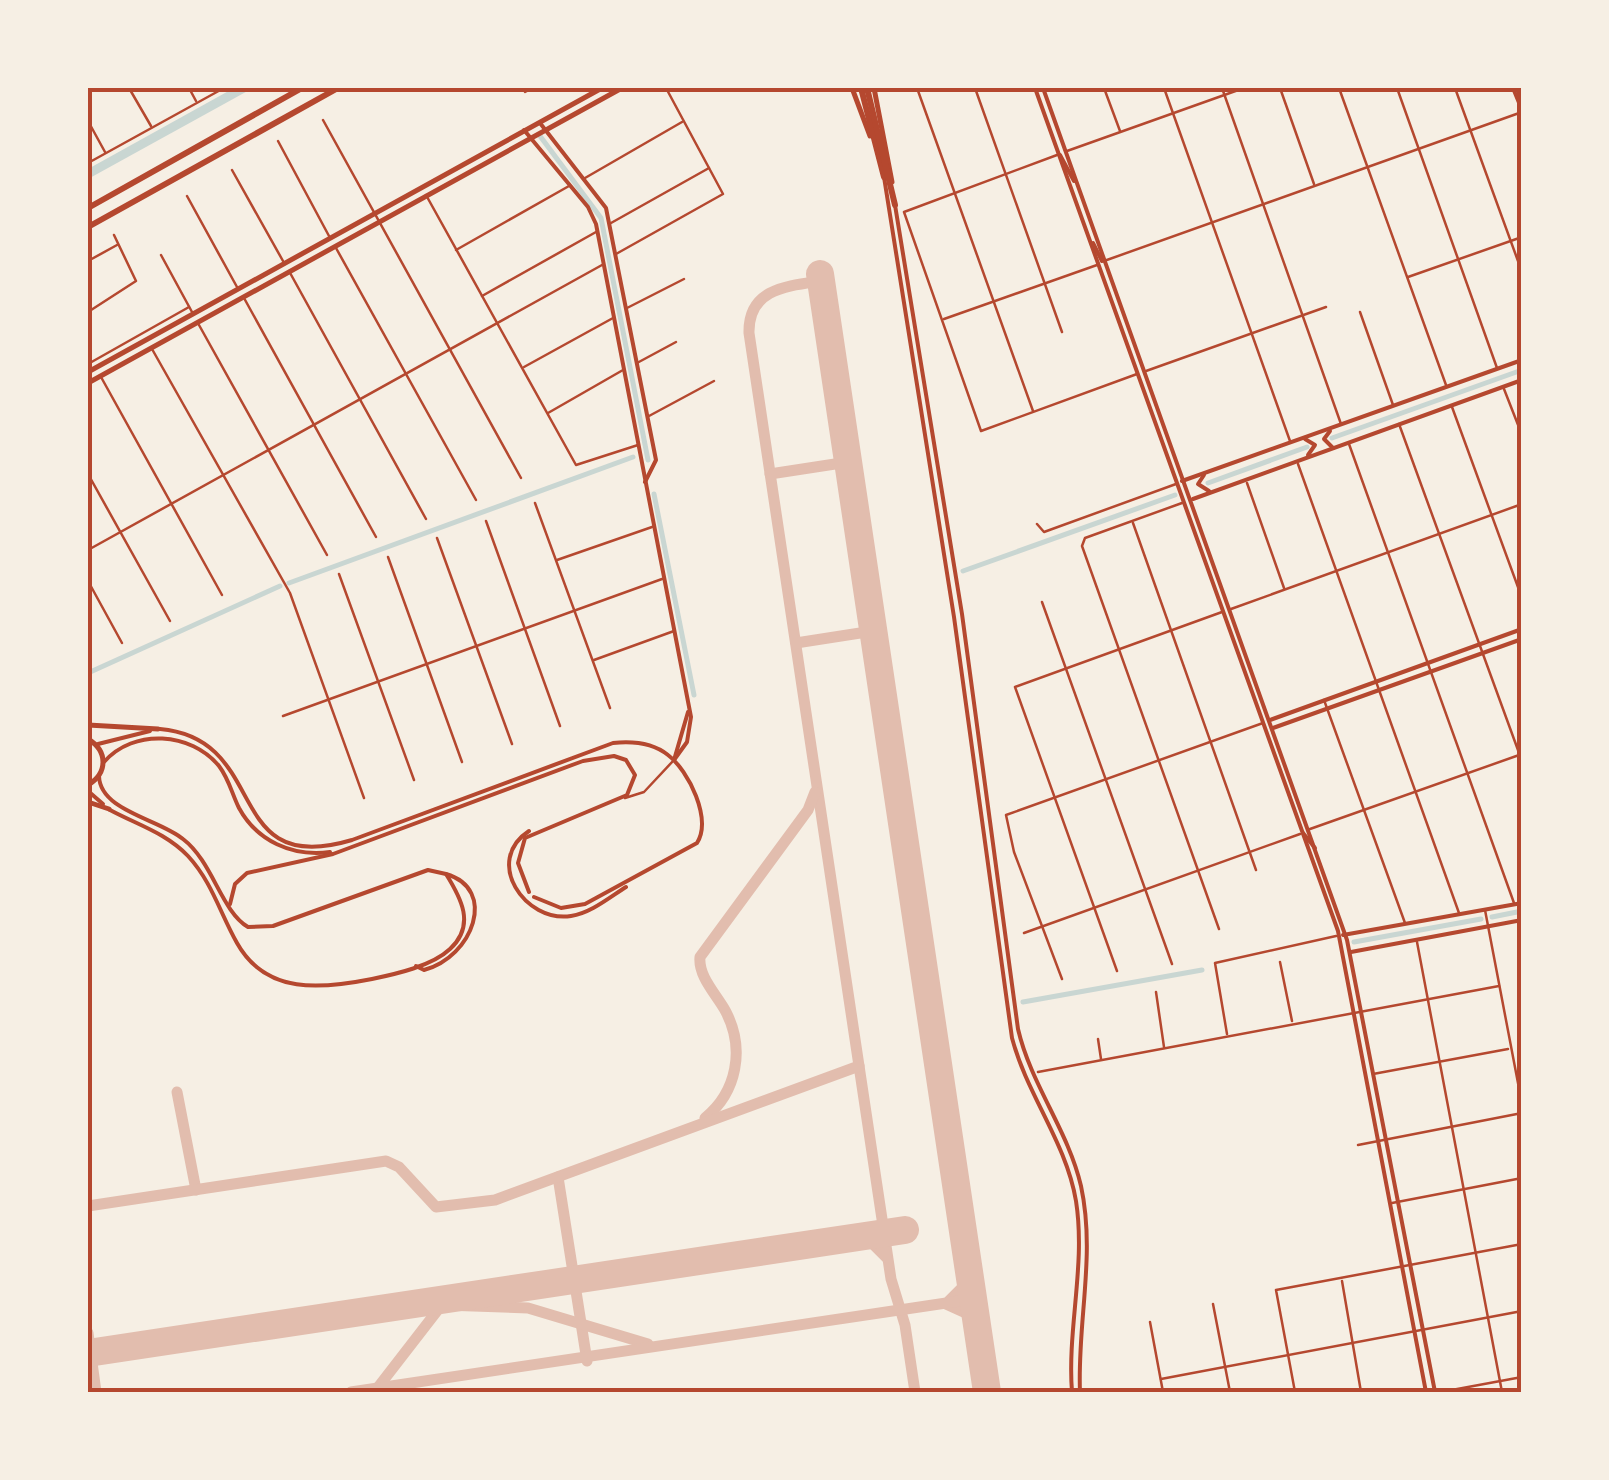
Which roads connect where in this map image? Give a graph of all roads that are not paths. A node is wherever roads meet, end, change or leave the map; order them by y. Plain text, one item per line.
1 (130, 88) edge
2 (188, 88) edge
3 (224, 88) edge
4 (302, 88) edge
5 (338, 88) edge
6 (533, 88) edge
7 (602, 88) edge
8 (622, 88) edge
9 (666, 88) edge
10 (852, 88) edge
11 (917, 88) edge
12 (975, 88) edge
13 (1034, 88) edge
14 (1043, 88) edge
15 (1104, 88) edge
16 (1164, 88) edge
17 (1222, 88) edge
18 (1244, 88) edge
19 (1280, 88) edge
20 (1339, 88) edge
21 (1397, 88) edge
22 (1456, 88) edge
23 (1514, 88) edge
24 (867, 89) edge
25 (524, 92) dead end
26 (1225, 94) junction
27 (197, 102) junction
28 (1522, 111) edge
29 (1173, 113) junction
30 (323, 120) dead end
31 (88, 121) edge
32 (685, 121) junction
33 (539, 122) junction
34 (152, 128) junction
35 (544, 129) junction
36 (524, 130) junction
37 (1470, 130) junction
38 (1120, 132) junction
39 (530, 136) junction
40 (278, 142) dead end
41 (1418, 148) junction
42 (1066, 152) junction
43 (106, 153) junction
44 (1058, 154) junction
45 (88, 164) edge
46 (710, 167) junction
47 (1367, 167) junction
48 (232, 170) dead end
49 (1006, 174) junction
50 (584, 178) junction
51 (884, 178) junction
52 (1077, 184) junction
53 (571, 185) junction
54 (1315, 186) junction
55 (954, 192) junction
56 (425, 194) junction
57 (186, 196) dead end
58 (1264, 204) junction
59 (895, 205) joint
60 (88, 206) edge
61 (374, 212) junction
62 (379, 220) junction
63 (1212, 223) junction
64 (610, 224) junction
65 (88, 226) edge
66 (597, 231) junction
67 (114, 235) dead end
68 (1522, 237) edge
69 (327, 239) junction
70 (1510, 241) junction
71 (119, 244) junction
72 (335, 245) junction
73 (309, 248) junction
74 (456, 250) junction
75 (323, 252) junction
76 (614, 255) junction
77 (161, 256) dead end
78 (309, 260) junction
79 (1458, 260) junction
80 (88, 261) edge
81 (284, 262) junction
82 (1101, 263) junction
83 (603, 265) junction
84 (289, 271) junction
85 (1522, 272) edge
86 (262, 274) junction
87 (1407, 278) junction
88 (684, 279) dead end
89 (1046, 283) junction
90 (238, 288) junction
91 (482, 296) junction
92 (243, 297) junction
93 (994, 301) junction
94 (233, 302) junction
95 (1326, 307) dead end
96 (625, 310) junction
97 (88, 312) edge
98 (190, 312) junction
99 (1360, 312) dead end
100 (1303, 315) junction
101 (614, 317) junction
102 (942, 320) junction
103 (198, 322) junction
104 (496, 322) junction
105 (1062, 332) dead end
106 (1253, 334) junction
107 (676, 342) dead end
108 (155, 346) junction
109 (451, 348) junction
110 (1522, 360) edge
111 (88, 364) edge
112 (636, 364) junction
113 (522, 368) junction
114 (625, 369) junction
115 (1497, 369) junction
116 (88, 373) edge
117 (1141, 373) junction
118 (405, 374) junction
119 (100, 376) junction
120 (1522, 380) edge
121 (714, 381) dead end
122 (88, 384) edge
123 (1447, 387) junction
124 (1504, 387) junction
125 (360, 398) junction
126 (1451, 405) junction
127 (1394, 406) junction
128 (1033, 412) junction
129 (547, 413) junction
130 (646, 418) junction
131 (313, 424) junction
132 (1399, 424) junction
133 (1341, 425) junction
134 (1334, 428) junction
135 (1522, 434) edge
136 (1302, 438) junction
137 (1348, 442) junction
138 (1290, 443) junction
139 (638, 446) junction
140 (1333, 448) junction
141 (268, 450) junction
142 (1304, 458) junction
143 (1298, 461) junction
144 (1207, 471) junction
145 (88, 474) edge
146 (222, 475) junction
147 (521, 478) dead end
148 (1246, 480) junction
149 (1184, 481) junction
150 (645, 482) junction
151 (1177, 484) junction
152 (1212, 492) junction
153 (476, 500) dead end
154 (1190, 500) junction
155 (1184, 502) junction
156 (171, 503) junction
157 (535, 503) dead end
158 (1522, 504) edge
159 (1493, 515) junction
160 (426, 519) dead end
161 (1132, 521) junction
162 (486, 522) dead end
163 (1037, 524) dead end
164 (654, 526) junction
165 (120, 532) junction
166 (1440, 534) junction
167 (376, 537) dead end
168 (438, 538) dead end
169 (88, 550) edge
170 (1388, 552) junction
171 (326, 555) dead end
172 (388, 558) dead end
173 (557, 560) junction
174 (1337, 571) junction
175 (339, 574) dead end
176 (663, 578) junction
177 (88, 581) edge
178 (1285, 590) junction
179 (222, 595) dead end
180 (1522, 598) edge
181 (1042, 602) dead end
182 (575, 610) junction
183 (1226, 611) junction
184 (170, 621) dead end
185 (525, 628) junction
186 (1522, 629) edge
187 (674, 631) junction
188 (1170, 631) junction
189 (1522, 639) edge
190 (122, 643) dead end
191 (1480, 644) junction
192 (476, 646) junction
193 (1118, 650) junction
194 (1483, 653) junction
195 (592, 660) junction
196 (1428, 663) junction
197 (427, 664) junction
198 (1066, 668) junction
199 (1432, 672) junction
200 (1378, 681) junction
201 (378, 682) junction
202 (1380, 690) junction
203 (329, 700) junction
204 (1324, 700) junction
205 (610, 708) dead end
206 (1328, 708) junction
207 (1258, 709) junction
208 (283, 716) dead end
209 (1266, 721) junction
210 (88, 725) edge
211 (560, 726) dead end
212 (1272, 728) junction
213 (158, 729) junction
214 (91, 741) edge
215 (1209, 741) junction
216 (512, 744) dead end
217 (1520, 754) edge
218 (674, 760) junction
219 (1158, 760) junction
220 (1522, 761) edge
221 (104, 762) junction
222 (462, 762) dead end
223 (1468, 773) junction
224 (100, 776) junction
225 (1107, 778) junction
226 (414, 780) dead end
227 (88, 788) edge
228 (1416, 791) junction
229 (1054, 797) junction
230 (364, 798) dead end
231 (622, 798) junction
232 (88, 802) edge
233 (109, 809) junction
234 (1365, 809) junction
235 (547, 825) junction
236 (1306, 831) junction
237 (349, 847) junction
238 (1250, 852) junction
239 (660, 866) junction
240 (1198, 870) junction
241 (1256, 870) dead end
242 (446, 874) junction
243 (1146, 889) junction
244 (1518, 903) edge
245 (1095, 907) junction
246 (231, 908) junction
247 (1486, 910) junction
248 (1460, 914) junction
249 (1522, 920) edge
250 (1406, 924) junction
251 (1042, 926) junction
252 (1488, 927) junction
253 (1219, 929) dead end
254 (1024, 933) dead end
255 (1342, 935) junction
256 (1417, 941) junction
257 (1342, 947) junction
258 (1351, 952) junction
259 (1280, 962) dead end
260 (1172, 964) dead end
261 (416, 966) junction
262 (1118, 972) dead end
263 (1062, 979) dead end
264 (1500, 986) junction
265 (1359, 989) junction
266 (1351, 991) junction
267 (1156, 992) dead end
268 (1427, 999) junction
269 (1363, 1010) junction
270 (1355, 1011) junction
271 (1292, 1023) junction
272 (1228, 1036) junction
273 (1098, 1039) dead end
274 (1164, 1048) junction
275 (1511, 1049) junction
276 (1101, 1060) junction
277 (1439, 1062) junction
278 (1038, 1072) dead end
279 (1376, 1074) junction
280 (1366, 1075) junction
281 (1522, 1104) edge
282 (1522, 1113) edge
283 (1451, 1126) junction
284 (1388, 1138) junction
285 (1379, 1140) junction
286 (1358, 1144) dead end
287 (1522, 1178) edge
288 (1463, 1190) junction
289 (1400, 1202) junction
290 (1390, 1203) junction
291 (1522, 1244) edge
292 (1476, 1253) junction
293 (1412, 1266) junction
294 (1402, 1267) junction
295 (1341, 1278) junction
296 (1213, 1304) dead end
297 (1522, 1311) edge
298 (1487, 1317) junction
299 (1150, 1322) dead end
300 (1424, 1330) junction
301 (1415, 1331) junction
302 (1353, 1342) junction
303 (1288, 1356) junction
304 (1225, 1367) junction
305 (1522, 1377) edge
306 (1161, 1379) junction
307 (1500, 1381) junction
308 (1072, 1392) edge
309 (1080, 1392) edge
310 (1163, 1392) edge
311 (1230, 1392) edge
312 (1295, 1392) edge
313 (1362, 1392) edge
314 (1426, 1392) edge
315 (1438, 1392) edge
316 (1502, 1392) edge

1 - 34 street
2 - 27 street
3 - 27 street
4 - 60 highway
5 - 65 highway
6 - 25 street
7 - 33 main road
8 - 35 main road
9 - 32 street
10 - 51 main road
11 - 55 street
12 - 49 street
13 - 44 main road
14 - 42 main road
15 - 38 street
16 - 29 street
17 - 26 street
18 - 26 street
19 - 54 street
20 - 47 street
21 - 41 street
22 - 37 street
23 - 28 main road
24 - 51 highway
24 - 59 highway
26 - 29 street
26 - 58 street
27 - 34 street
28 - 37 street
29 - 38 street
29 - 63 street
30 - 61 street
31 - 43 street
32 - 46 street
32 - 50 street
33 - 35 main road
33 - 36 main road
34 - 43 street
35 - 39 main road
35 - 50 main road
36 - 39 main road
36 - 61 main road
37 - 41 street
37 - 70 street
38 - 42 street
39 - 53 main road
39 - 56 main road
40 - 69 street
41 - 47 street
41 - 79 street
42 - 52 main road
43 - 45 street
44 - 49 street
44 - 52 main road
44 - 82 main road
46 - 64 street
46 - 76 street
47 - 54 street
47 - 87 street
48 - 81 street
49 - 55 street
49 - 89 street
50 - 64 main road
51 - 308 main road
52 - 82 main road
53 - 66 main road
53 - 74 street
54 - 58 street
55 - 93 street
55 - 102 street
56 - 62 main road
56 - 74 street
57 - 90 street
58 - 63 street
58 - 100 street
59 - 309 main road
61 - 62 street
61 - 69 main road
62 - 72 main road
62 - 109 street
63 - 82 street
63 - 106 street
64 - 76 main road
66 - 83 main road
66 - 91 street
67 - 71 street
68 - 70 street
69 - 73 main road
69 - 75 main road
70 - 79 street
70 - 85 street
71 - 80 street
71 - 97 street
72 - 75 main road
72 - 118 street
73 - 78 main road
73 - 81 main road
74 - 91 street
75 - 78 main road
76 - 96 main road
77 - 98 street
78 - 84 main road
79 - 87 street
79 - 115 street
81 - 86 main road
82 - 89 street
82 - 117 main road
82 - 117 main road
83 - 101 main road
83 - 104 street
84 - 92 main road
84 - 125 street
86 - 90 main road
86 - 94 main road
87 - 123 street
88 - 96 street
89 - 93 street
89 - 105 street
90 - 98 main road
91 - 104 street
92 - 94 main road
92 - 131 street
93 - 102 street
93 - 128 street
94 - 103 main road
95 - 100 street
96 - 112 main road
98 - 108 main road
98 - 111 street
98 - 116 main road
99 - 127 street
100 - 106 street
100 - 133 street
101 - 113 street
101 - 114 main road
102 - 128 street
103 - 108 main road
103 - 141 street
104 - 109 street
104 - 113 street
106 - 117 street
106 - 138 street
107 - 112 street
108 - 119 main road
108 - 146 street
109 - 118 street
109 - 147 street
110 - 115 main road
112 - 130 main road
113 - 129 street
114 - 129 street
114 - 139 main road
115 - 123 main road
117 - 128 street
117 - 149 main road
117 - 151 main road
118 - 125 street
118 - 153 street
119 - 122 main road
119 - 156 street
120 - 124 main road
121 - 130 street
123 - 127 main road
124 - 126 main road
124 - 135 street
125 - 131 street
125 - 160 street
126 - 132 main road
126 - 159 street
127 - 133 main road
129 - 139 street
130 - 150 main road
131 - 141 street
131 - 167 street
132 - 137 main road
132 - 166 street
133 - 134 main road
134 - 136 main road
134 - 140 main road
136 - 138 main road
136 - 142 main road
137 - 140 main road
137 - 170 street
138 - 144 main road
139 - 150 main road
140 - 142 main road
141 - 146 street
141 - 171 street
142 - 143 main road
143 - 148 main road
143 - 174 street
144 - 149 main road
144 - 152 main road
145 - 165 street
146 - 156 street
146 - 203 street
148 - 152 main road
148 - 178 street
149 - 151 main road
149 - 154 main road
150 - 164 main road
151 - 155 main road
151 - 163 street
152 - 154 main road
154 - 155 main road
154 - 183 main road
155 - 161 street
155 - 183 main road
156 - 165 street
156 - 179 street
157 - 173 street
158 - 159 street
159 - 166 street
159 - 180 street
161 - 188 street
161 - 193 street
162 - 185 street
164 - 173 street
164 - 176 main road
165 - 169 street
165 - 184 street
166 - 170 street
166 - 191 street
168 - 192 street
170 - 174 street
170 - 196 street
172 - 197 street
173 - 182 street
174 - 178 street
174 - 200 street
175 - 201 street
176 - 182 street
176 - 187 main road
177 - 190 street
178 - 183 street
181 - 198 street
182 - 185 street
182 - 195 street
183 - 188 street
183 - 207 main road
183 - 209 main road
185 - 192 street
185 - 211 street
186 - 191 main road
187 - 195 street
187 - 218 main road
188 - 193 street
188 - 215 street
189 - 194 main road
191 - 194 street
191 - 196 main road
192 - 197 street
192 - 216 street
193 - 198 street
193 - 219 street
194 - 199 main road
194 - 217 street
195 - 205 street
196 - 199 street
196 - 200 main road
197 - 201 street
197 - 222 street
198 - 225 street
198 - 229 street
199 - 202 main road
199 - 223 street
200 - 202 street
200 - 204 main road
201 - 203 street
201 - 226 street
202 - 206 main road
202 - 228 street
203 - 208 street
203 - 230 street
204 - 206 street
204 - 209 main road
206 - 212 main road
206 - 234 street
207 - 209 main road
207 - 212 main road
209 - 212 main road
209 - 215 street
209 - 236 main road
210 - 213 main road
212 - 236 main road
213 - 214 main road
213 - 218 main road
214 - 221 main road
215 - 219 street
215 - 238 street
217 - 220 street
217 - 223 street
218 - 231 street
218 - 239 main road
219 - 225 street
219 - 240 street
221 - 224 main road
221 - 237 main road
223 - 228 street
223 - 244 street
224 - 227 main road
224 - 246 main road
225 - 229 street
225 - 243 street
227 - 233 main road
228 - 234 street
228 - 248 street
229 - 245 street
229 - 251 street
231 - 235 main road
231 - 237 main road
232 - 233 main road
233 - 261 main road
234 - 236 street
234 - 250 street
235 - 239 main road
235 - 239 main road
236 - 238 street
236 - 255 main road
236 - 255 main road
237 - 246 main road
238 - 240 street
238 - 241 street
240 - 243 street
240 - 253 street
242 - 246 main road
242 - 261 main road
242 - 261 main road
243 - 245 street
243 - 260 street
244 - 247 main road
245 - 251 street
245 - 262 street
247 - 248 main road
247 - 252 street
248 - 250 main road
249 - 252 main road
250 - 255 main road
251 - 254 street
251 - 263 street
252 - 256 main road
252 - 264 street
255 - 257 main road
255 - 258 main road
255 - 272 street
256 - 258 main road
256 - 268 street
257 - 258 main road
257 - 266 main road
258 - 265 main road
259 - 271 street
264 - 268 street
264 - 275 street
265 - 266 main road
265 - 269 main road
266 - 270 main road
267 - 274 street
268 - 269 street
268 - 277 street
269 - 270 street
269 - 279 main road
270 - 271 street
270 - 280 main road
271 - 272 street
272 - 274 street
273 - 276 street
274 - 276 street
275 - 277 street
275 - 281 street
276 - 278 street
277 - 279 street
277 - 283 street
279 - 280 street
279 - 284 main road
280 - 285 main road
282 - 283 street
283 - 284 street
283 - 288 street
284 - 285 street
284 - 289 main road
285 - 286 street
285 - 290 main road
287 - 288 street
288 - 289 street
288 - 292 street
289 - 290 street
289 - 293 main road
290 - 294 main road
291 - 292 street
292 - 293 street
292 - 298 street
293 - 294 street
293 - 300 main road
294 - 295 street
294 - 301 main road
295 - 302 street
295 - 303 street
296 - 304 street
297 - 298 street
298 - 300 street
298 - 307 street
299 - 306 street
300 - 301 street
300 - 315 main road
301 - 302 street
301 - 314 main road
302 - 303 street
302 - 313 street
303 - 304 street
303 - 312 street
304 - 306 street
304 - 311 street
305 - 307 street
306 - 310 street
307 - 315 street
307 - 316 street

